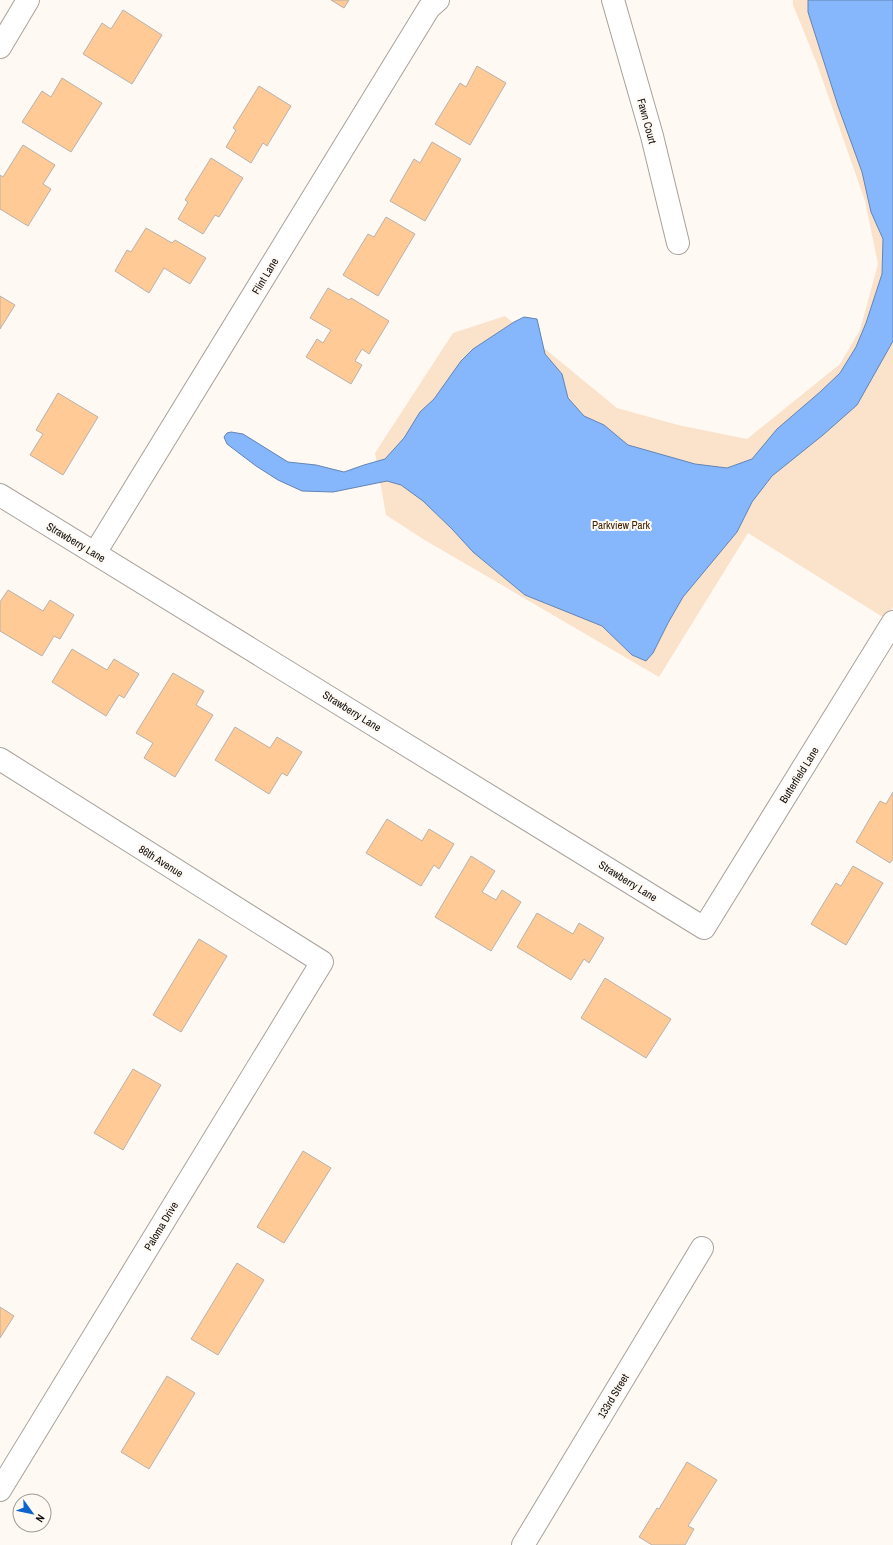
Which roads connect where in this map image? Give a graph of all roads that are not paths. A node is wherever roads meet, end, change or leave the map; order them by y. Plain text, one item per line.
1 (28, 0) edge
2 (438, 0) edge
3 (613, 0) edge
4 (0, 47) edge
5 (678, 243) dead end
6 (0, 495) edge
7 (95, 554) junction
8 (893, 622) edge
9 (0, 759) edge
10 (704, 928) joint
11 (322, 962) joint
12 (702, 1248) dead end
13 (0, 1490) edge
14 (523, 1545) edge

1 - 4 street
2 - 7 street, Flint Lane
3 - 5 street, Fawn Court
6 - 7 street, Strawberry Lane
7 - 10 street, Strawberry Lane
8 - 10 street, Butterfield Lane
9 - 11 street, 86th Avenue
11 - 13 street, Paloma Drive
12 - 14 street, 133rd Street

